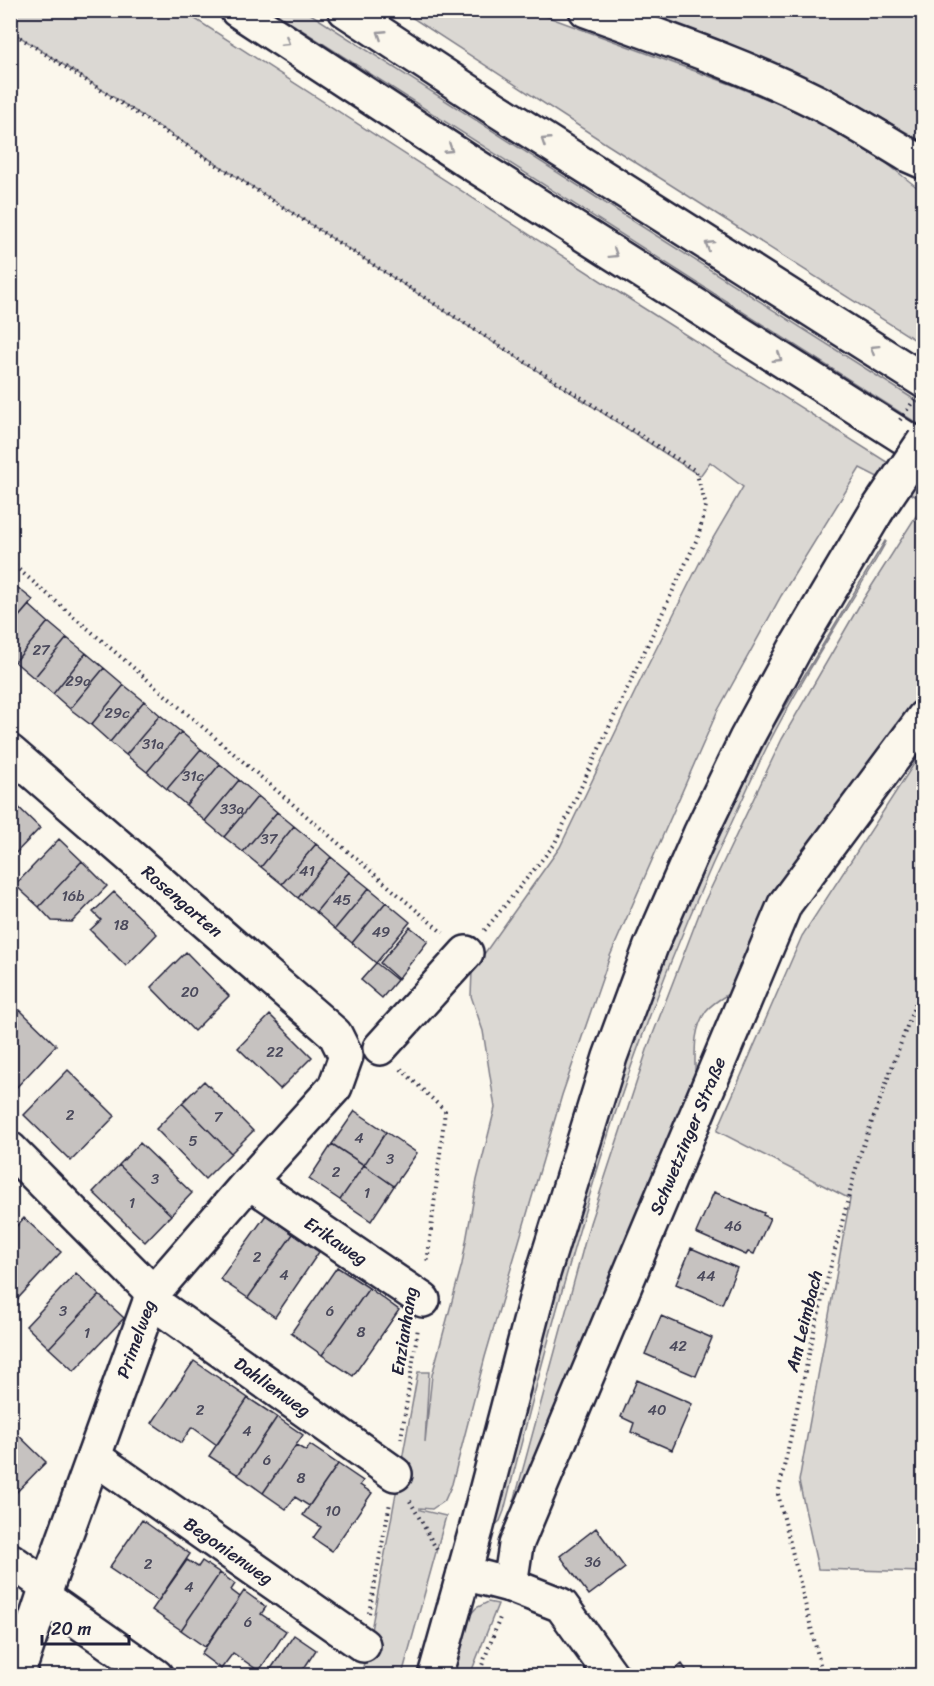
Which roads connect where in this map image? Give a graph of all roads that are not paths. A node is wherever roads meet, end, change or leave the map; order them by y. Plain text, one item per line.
1 (237, 10) edge
2 (345, 10) edge
3 (586, 10) edge
4 (918, 163) edge
5 (924, 381) edge
6 (924, 441) edge
7 (924, 450) edge
8 (924, 717) edge
9 (10, 752) edge
10 (466, 953) road end
11 (380, 1048) road end
12 (346, 1056) joint
13 (10, 1149) edge
14 (249, 1182) junction
15 (152, 1296) junction
16 (423, 1300) road end
17 (94, 1457) junction
18 (395, 1474) road end
19 (10, 1560) edge
20 (452, 1564) junction
21 (510, 1585) junction
22 (45, 1591) junction
23 (363, 1645) road end
24 (17, 1676) edge
25 (156, 1676) edge
26 (435, 1676) edge
27 (612, 1676) edge

1 -> 7 main road
5 -> 2 main road
3 - 4 main road
6 - 20 main road, bridge
8 - 21 main road, Schwetzinger Straße
9 - 12 main road, Rosengarten
10 - 11 main road
12 - 14 main road, Primelweg
13 - 15 main road
14 - 15 main road, Primelweg
14 - 16 main road, Erikaweg
15 - 17 main road, Primelweg
15 - 18 main road, Dahlienweg
17 - 22 main road, Primelweg
17 - 23 main road, Begonienweg
19 - 22 main road
20 - 21 main road
20 - 26 main road
21 - 27 main road
22 - 24 main road, Primelweg
22 - 25 main road

